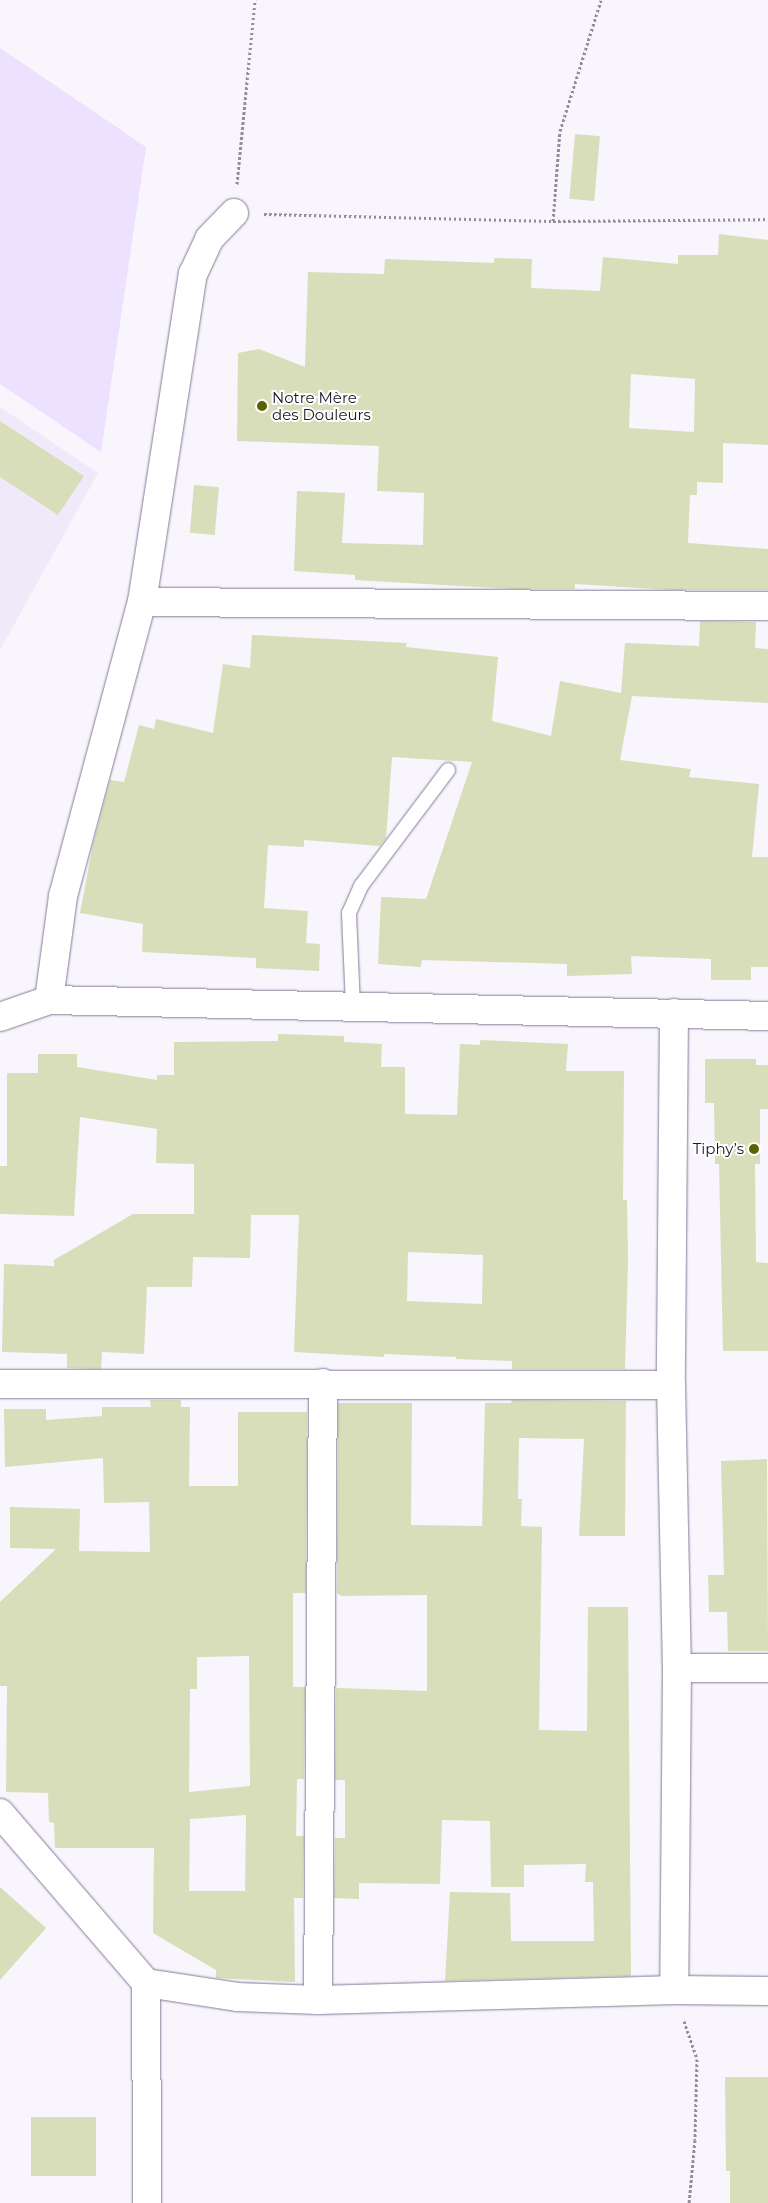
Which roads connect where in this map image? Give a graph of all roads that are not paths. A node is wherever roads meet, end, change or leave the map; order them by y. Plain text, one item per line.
1 (234, 213) road end
2 (142, 602) junction
3 (768, 606) edge
4 (448, 770) dead end
5 (49, 1000) junction
6 (353, 1006) junction
7 (674, 1013) junction
8 (768, 1016) edge
9 (0, 1017) edge
10 (323, 1383) junction
11 (0, 1384) edge
12 (671, 1385) junction
13 (677, 1668) junction
14 (768, 1668) edge
15 (0, 1813) edge
16 (146, 1983) junction
17 (674, 1990) junction
18 (768, 1991) edge
19 (318, 2000) junction
20 (147, 2203) edge

1 - 2 street
2 - 3 street
2 - 5 street
4 - 6 lane
5 - 6 street
5 - 9 street
6 - 7 street
7 - 8 street
7 - 12 street
10 - 11 street
10 - 12 street
10 - 19 street
12 - 13 street
13 - 14 street
13 - 17 street
15 - 16 street
16 - 19 street
16 - 20 street
17 - 18 street
17 - 19 street

